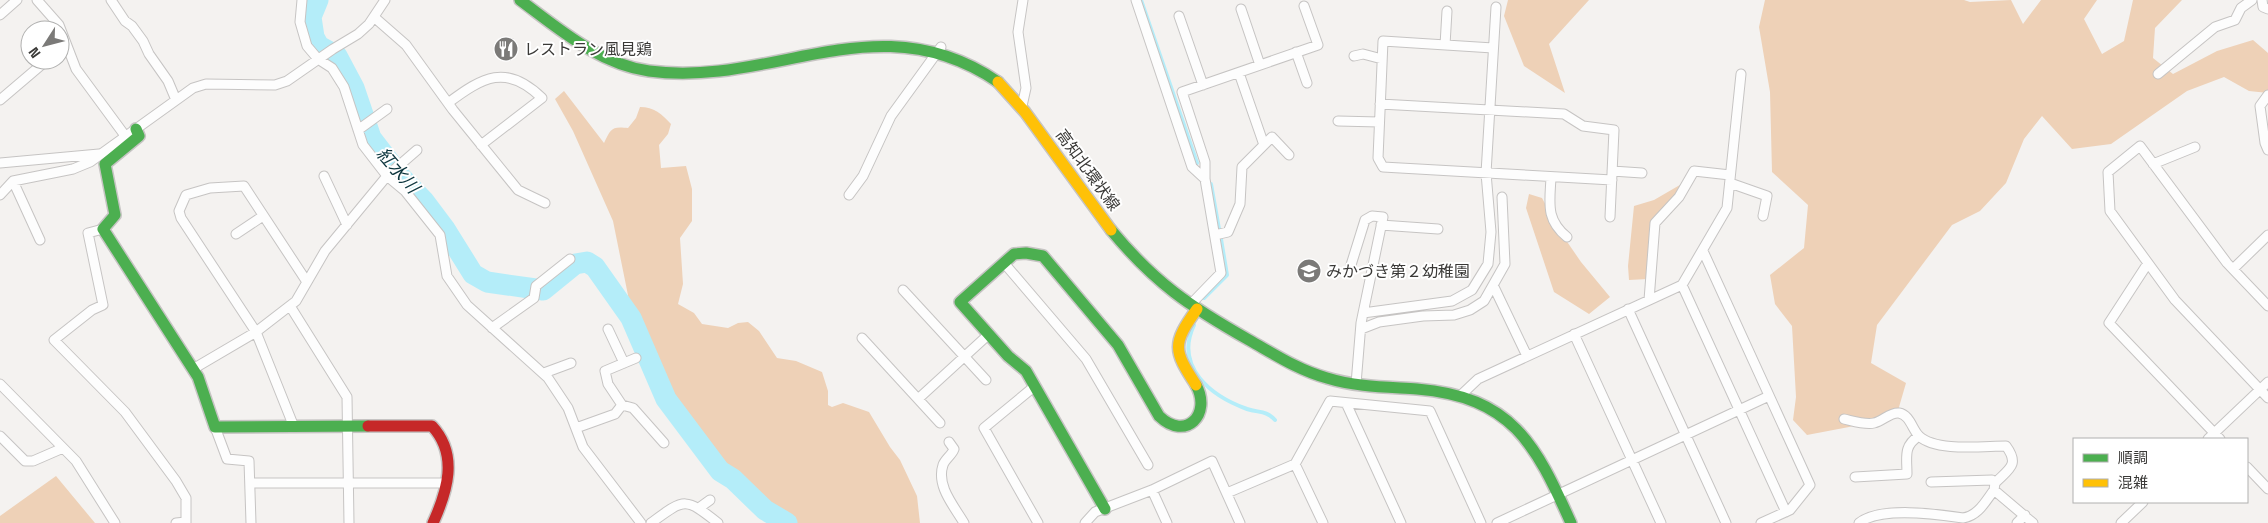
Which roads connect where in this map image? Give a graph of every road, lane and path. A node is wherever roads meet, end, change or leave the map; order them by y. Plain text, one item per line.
1 (17, 0) edge
2 (37, 0) edge
3 (111, 0) edge
4 (302, 0) edge
5 (385, 0) edge
6 (520, 0) edge
7 (1023, 0) edge
8 (1136, 0) edge
9 (2252, 0) edge
10 (2262, 0) edge
11 (1304, 6) dead end
12 (1496, 7) dead end
13 (1241, 9) dead end
14 (2268, 9) edge
15 (1447, 11) dead end
16 (0, 15) edge
17 (1179, 16) dead end
18 (374, 17) junction
19 (55, 20) edge
20 (886, 36) dead end
21 (825, 41) dead end
22 (1445, 45) junction
23 (941, 47) junction
24 (1493, 48) junction
25 (70, 51) edge
26 (1296, 52) junction
27 (321, 56) junction
28 (1354, 56) dead end
29 (1382, 59) junction
30 (1260, 65) junction
31 (35, 70) edge
32 (1239, 73) junction
33 (1741, 74) dead end
34 (2158, 74) dead end
35 (1307, 83) dead end
36 (1203, 85) junction
37 (2268, 95) edge
38 (0, 100) edge
39 (176, 100) junction
40 (448, 104) junction
41 (1380, 104) junction
42 (1022, 106) junction
43 (387, 109) dead end
44 (1490, 110) junction
45 (1338, 120) dead end
46 (1380, 122) junction
47 (136, 129) junction
48 (358, 130) junction
49 (126, 137) junction
50 (481, 145) junction
51 (1264, 145) junction
52 (2195, 148) dead end
53 (418, 150) dead end
54 (2268, 150) edge
55 (102, 154) junction
56 (1289, 155) dead end
57 (0, 163) edge
58 (2153, 164) junction
59 (1486, 173) junction
60 (1642, 173) dead end
61 (324, 176) dead end
62 (387, 176) junction
63 (1612, 176) junction
64 (1551, 177) junction
65 (1205, 179) junction
66 (1730, 179) junction
67 (13, 181) junction
68 (0, 195) edge
69 (849, 195) dead end
70 (1502, 197) dead end
71 (545, 203) dead end
72 (263, 216) junction
73 (1763, 216) dead end
74 (1610, 217) dead end
75 (347, 225) junction
76 (1381, 225) junction
77 (103, 229) junction
78 (1438, 229) dead end
79 (236, 234) dead end
80 (1214, 235) junction
81 (2268, 235) edge
82 (1567, 237) dead end
83 (40, 240) dead end
84 (1703, 251) junction
85 (570, 259) dead end
86 (1004, 263) junction
87 (2148, 263) junction
88 (1351, 265) dead end
89 (2233, 269) junction
90 (307, 282) junction
91 (1493, 285) junction
92 (1682, 285) junction
93 (903, 290) dead end
94 (1648, 300) junction
95 (290, 306) junction
96 (2268, 306) edge
97 (1193, 307) junction
98 (1628, 309) junction
99 (1363, 312) junction
100 (492, 328) junction
101 (608, 329) dead end
102 (1361, 329) junction
103 (256, 332) junction
104 (1574, 334) junction
105 (988, 335) junction
106 (862, 338) dead end
107 (1527, 356) junction
108 (964, 357) junction
109 (636, 358) dead end
110 (571, 363) dead end
111 (624, 363) junction
112 (193, 369) junction
113 (544, 373) junction
114 (986, 380) dead end
115 (2268, 382) edge
116 (0, 384) edge
117 (1356, 384) junction
118 (1035, 386) junction
119 (2260, 390) junction
120 (1460, 396) junction
121 (1769, 396) junction
122 (918, 398) junction
123 (2268, 398) edge
124 (1346, 403) junction
125 (622, 405) junction
126 (1740, 410) junction
127 (1844, 419) dead end
128 (940, 423) dead end
129 (215, 427) junction
130 (294, 427) junction
131 (347, 427) junction
132 (576, 428) junction
133 (1686, 435) junction
134 (0, 436) edge
135 (1919, 436) junction
136 (2214, 437) edge
137 (949, 442) dead end
138 (664, 443) dead end
139 (63, 448) junction
140 (1632, 460) junction
141 (1295, 464) junction
142 (1148, 465) dead end
143 (2248, 468) edge
144 (1855, 477) dead end
145 (1931, 482) dead end
146 (251, 483) junction
147 (447, 483) junction
148 (348, 484) junction
149 (1994, 486) junction
150 (2268, 489) edge
151 (1152, 490) junction
152 (1226, 493) junction
153 (1558, 495) junction
154 (710, 500) dead end
155 (2142, 503) edge
156 (699, 508) junction
157 (1105, 508) junction
158 (1786, 512) junction
159 (2025, 515) junction
160 (1090, 521) edge
161 (186, 522) edge
162 (115, 523) edge
163 (176, 523) edge
164 (251, 523) edge
165 (349, 523) edge
166 (433, 523) edge
167 (641, 523) edge
168 (652, 523) edge
169 (718, 523) edge
170 (964, 523) edge
171 (1038, 523) edge
172 (1167, 523) edge
173 (1240, 523) edge
174 (1323, 523) edge
175 (1401, 523) edge
176 (1481, 523) edge
177 (1497, 523) edge
178 (1571, 523) edge
179 (1661, 523) edge
180 (1726, 523) edge
181 (1761, 523) edge
182 (1859, 523) edge
183 (2017, 523) edge
184 (2033, 523) edge
185 (2121, 523) edge

1 - 16 street
2 - 19 street
3 - 39 street
4 - 27 street
5 - 18 street
6 - 21 street
7 - 42 street
8 - 65 street
9 - 34 street
10 - 14 street
11 - 26 street
12 - 24 street
13 - 30 street
15 - 22 street
17 - 36 street
18 - 27 street
18 - 40 street
20 - 23 street, 高知北環状線
22 - 24 street
22 - 29 street
23 - 42 street, 高知北環状線
23 - 69 street
24 - 44 street
25 - 49 street
26 - 30 street
26 - 35 street
27 - 39 street
27 - 48 street
28 - 29 street
29 - 41 street
30 - 32 street
31 - 38 street
32 - 36 street
32 - 51 street
33 - 66 street
36 - 65 street
37 - 54 street
39 - 47 street
40 - 50 street
40 - 50 street
41 - 44 street
41 - 46 street
42 - 97 street, 高知北環状線
43 - 48 street
44 - 59 street
44 - 63 street
45 - 46 street
46 - 59 street
47 - 49 street
47 - 77 street
48 - 62 street
49 - 55 street
50 - 71 street
51 - 56 street
51 - 80 street
52 - 58 street
53 - 62 street
55 - 57 street
55 - 67 street
58 - 87 street
58 - 89 street
59 - 64 street
59 - 99 street
60 - 63 street
61 - 75 street
62 - 75 street
62 - 100 street
63 - 64 street
63 - 74 street
64 - 82 street
65 - 80 street
66 - 73 street
66 - 84 street
66 - 94 street
67 - 68 street
67 - 83 street
70 - 91 street
72 - 79 street
72 - 90 street
72 - 103 street
75 - 90 street
76 - 78 street
76 - 88 street
76 - 99 street
77 - 112 street
77 - 161 street
80 - 97 street
81 - 89 street
84 - 92 street
84 - 121 street
85 - 100 street
86 - 97 street
86 - 105 street
86 - 142 street
87 - 119 street
87 - 136 street
89 - 96 street
90 - 95 street
91 - 102 street
91 - 107 street
92 - 94 street
92 - 126 street
93 - 108 street
94 - 98 street
95 - 103 street
95 - 131 street
97 - 117 street, 高知北環状線
98 - 104 street
98 - 133 street
99 - 102 street
100 - 113 street
101 - 111 street
102 - 117 street
103 - 112 street
103 - 130 street
104 - 107 street
104 - 140 street
105 - 108 street
105 - 118 street
106 - 122 street
107 - 120 street
108 - 114 street
108 - 122 street
109 - 111 street
110 - 113 street
111 - 125 street
112 - 129 street
113 - 132 street
115 - 119 street
116 - 139 street
117 - 120 street, 高知北環状線
118 - 157 street
118 - 171 street
119 - 123 street
119 - 136 street
120 - 153 street, 高知北環状線
121 - 126 street
121 - 158 street
122 - 128 street
124 - 141 street
124 - 175 street
124 - 176 street
125 - 132 street
125 - 138 street
126 - 133 street
126 - 158 street
127 - 135 street
129 - 130 street
129 - 146 street
130 - 131 street
131 - 147 street
131 - 148 street
132 - 167 street
133 - 140 street
133 - 180 street
134 - 139 street
135 - 144 street
135 - 149 street
137 - 170 street
139 - 162 street
140 - 153 street
140 - 179 street
141 - 152 street
141 - 174 street
143 - 150 street
145 - 149 street
146 - 148 street
146 - 164 street
147 - 148 street
147 - 166 street
148 - 165 street
149 - 159 street
149 - 182 street
151 - 152 street
151 - 157 street
151 - 172 street
152 - 173 street
153 - 177 street
153 - 178 street, 高知北環状線
154 - 156 street
155 - 185 street
156 - 168 street
156 - 169 street
157 - 160 street
158 - 181 street
159 - 183 street
159 - 184 street
161 - 163 street

